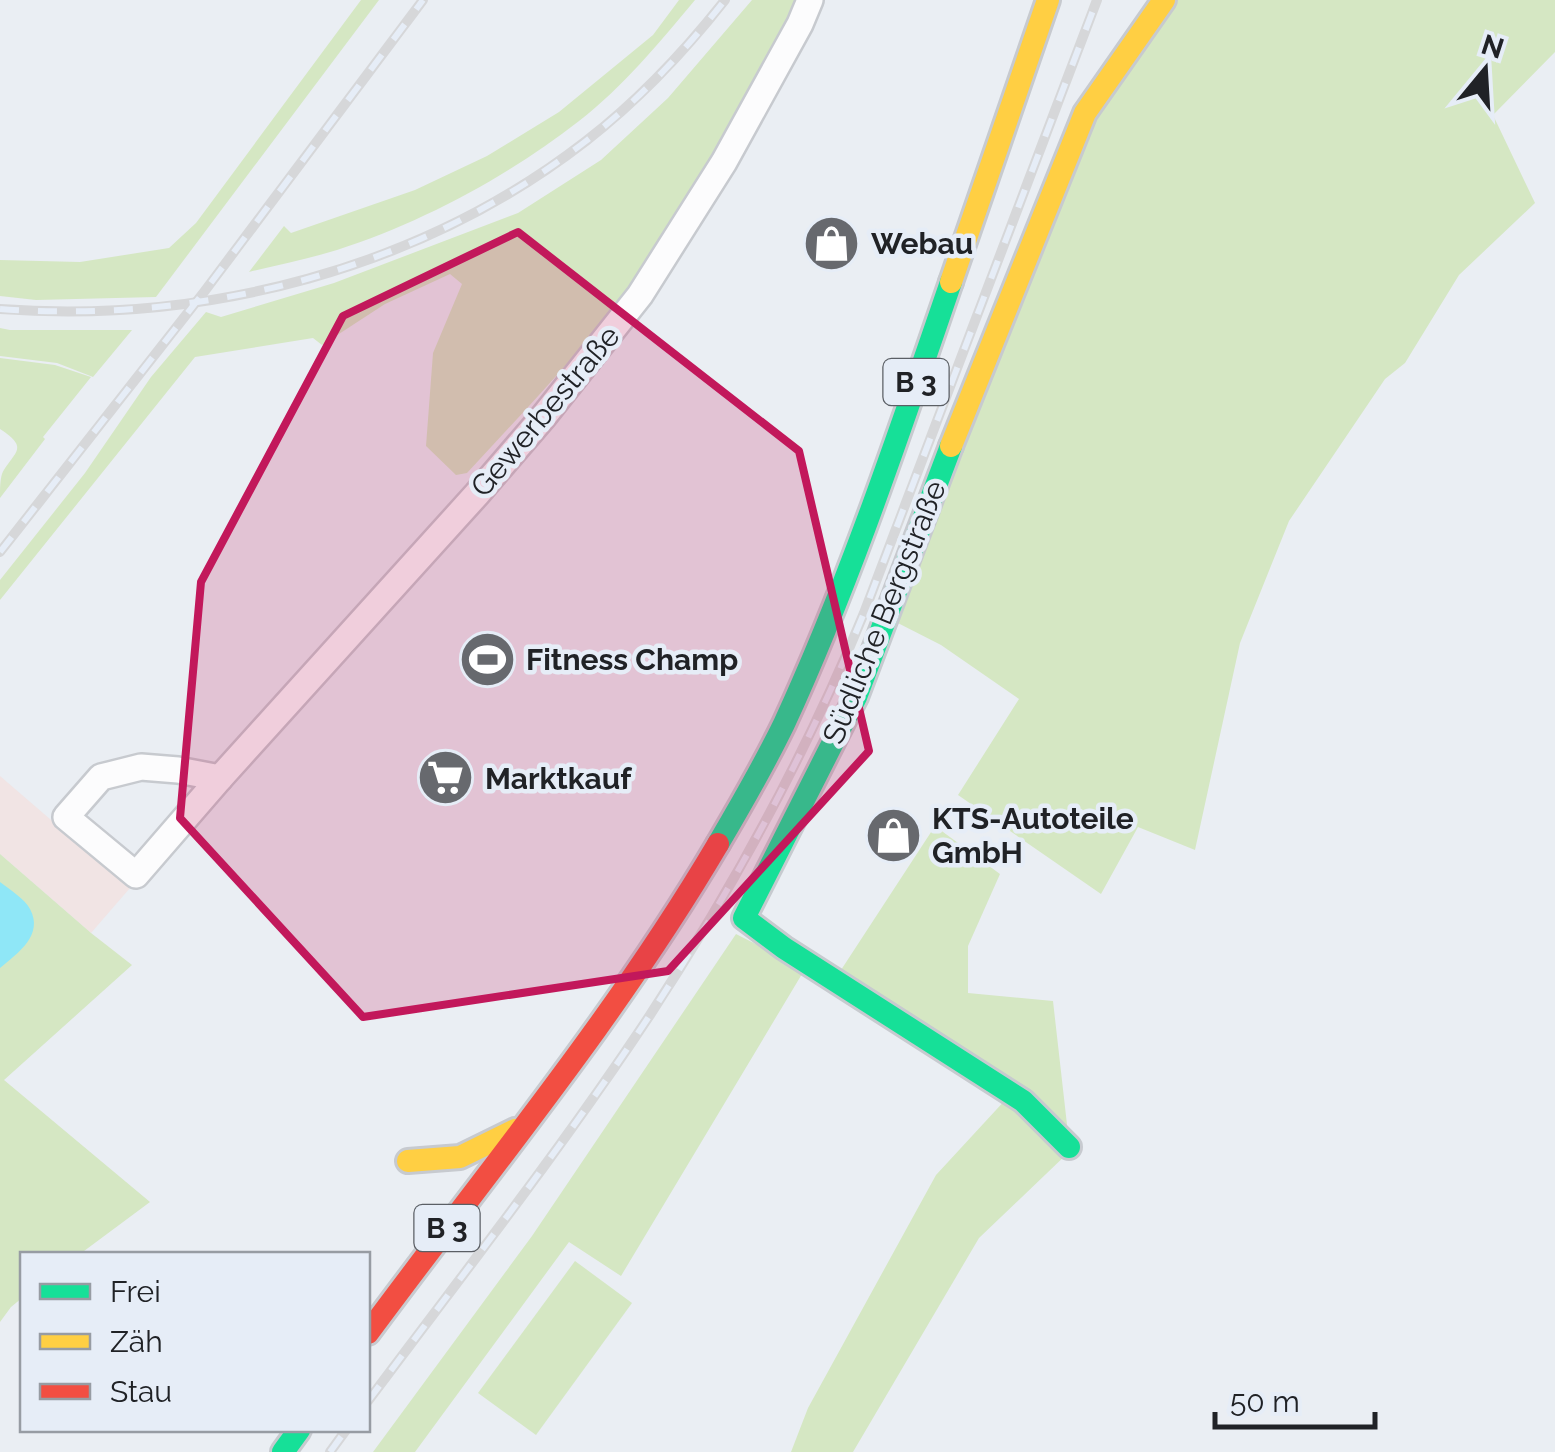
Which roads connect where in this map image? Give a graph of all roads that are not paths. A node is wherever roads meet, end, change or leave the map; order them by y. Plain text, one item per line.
1 (810, 0) edge
2 (1048, 0) edge
3 (1164, 0) edge
4 (220, 778) junction
5 (526, 1125) junction
6 (1069, 1147) dead end
7 (408, 1162) dead end
8 (370, 1330) edge

1 - 4 street, Gewerbestraße
2 - 5 main road, B 3
3 - 6 main road, Südliche Bergstraße
4 - 4 street, Gewerbestraße
5 - 7 main road
5 - 8 main road, B 3

